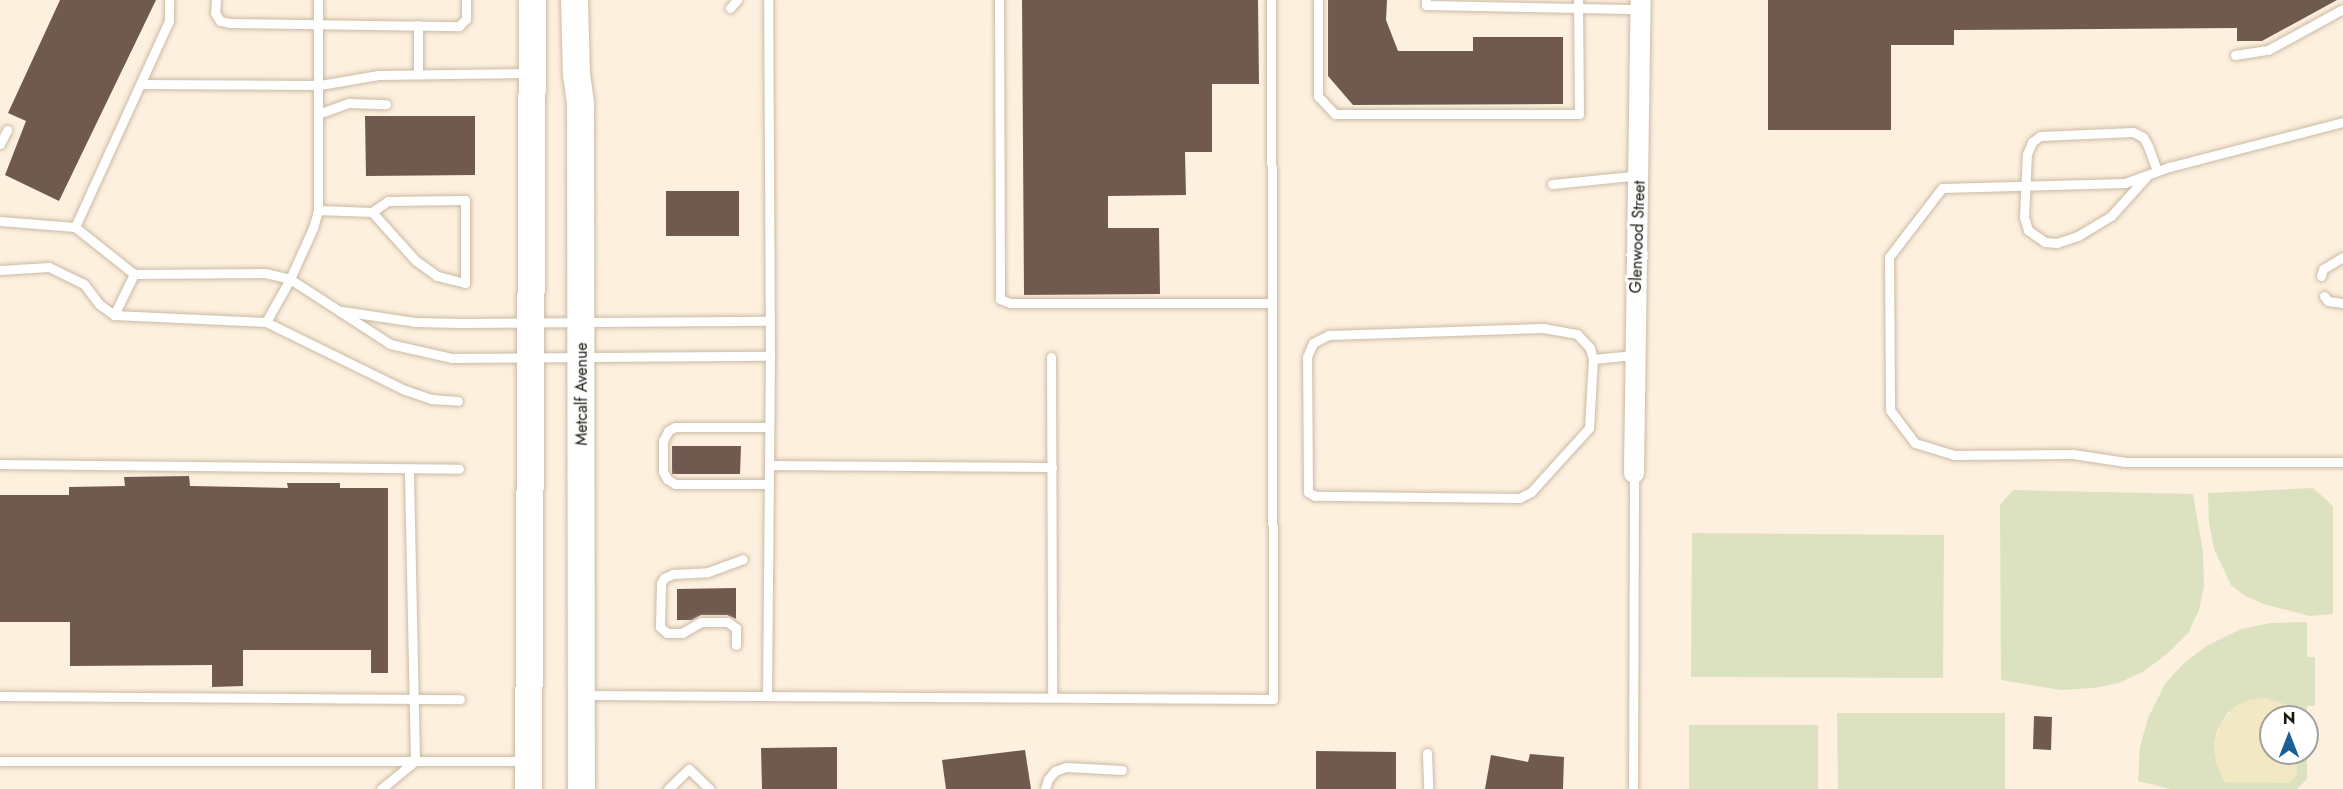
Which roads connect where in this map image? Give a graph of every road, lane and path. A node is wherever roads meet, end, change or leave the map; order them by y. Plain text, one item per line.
1 (169, 0) edge
2 (216, 0) edge
3 (318, 0) edge
4 (466, 0) edge
5 (532, 0) edge
6 (574, 0) edge
7 (737, 0) edge
8 (768, 0) edge
9 (999, 0) edge
10 (1270, 0) edge
11 (1318, 0) edge
12 (1426, 0) edge
13 (1578, 4) edge
14 (1641, 4) edge
15 (730, 8) dead end
16 (2343, 9) edge
17 (318, 24) junction
18 (418, 25) junction
19 (2235, 55) dead end
20 (531, 73) junction
21 (418, 74) junction
22 (141, 84) junction
23 (320, 85) junction
24 (386, 104) dead end
25 (318, 114) junction
26 (2343, 122) edge
27 (7, 130) dead end
28 (0, 144) edge
29 (2152, 173) junction
30 (1640, 174) junction
31 (1552, 184) dead end
32 (2026, 186) junction
33 (318, 210) junction
34 (372, 212) junction
35 (0, 221) edge
36 (75, 227) junction
37 (2343, 257) edge
38 (0, 270) edge
39 (134, 274) junction
40 (2321, 276) dead end
41 (290, 279) junction
42 (2324, 296) dead end
43 (1272, 303) junction
44 (2343, 303) edge
45 (339, 310) junction
46 (114, 315) junction
47 (770, 321) junction
48 (266, 322) junction
49 (582, 323) junction
50 (529, 324) junction
51 (1634, 355) junction
52 (770, 356) junction
53 (1051, 357) dead end
54 (582, 359) junction
55 (1593, 359) junction
56 (528, 360) junction
57 (458, 401) dead end
58 (769, 427) junction
59 (2343, 462) edge
60 (0, 464) edge
61 (769, 465) junction
62 (1052, 467) junction
63 (409, 469) junction
64 (459, 469) dead end
65 (1634, 473) joint
66 (769, 484) junction
67 (743, 559) dead end
68 (736, 645) dead end
69 (581, 695) junction
70 (0, 696) edge
71 (767, 696) junction
72 (1053, 697) junction
73 (414, 698) junction
74 (460, 699) dead end
75 (1427, 753) dead end
76 (0, 761) edge
77 (415, 761) junction
78 (528, 761) junction
79 (1122, 770) dead end
80 (385, 788) edge
81 (528, 789) edge
82 (581, 789) edge
83 (668, 789) edge
84 (710, 789) edge
85 (1045, 789) edge
86 (1428, 789) edge
87 (1633, 789) edge

1 - 22 lane
2 - 17 lane
3 - 17 lane
4 - 18 lane
5 - 20 main road
6 - 49 main road, Metcalf Avenue
7 - 15 lane
8 - 47 lane
9 - 43 lane
10 - 43 lane
11 - 13 lane
12 - 13 lane
13 - 14 lane
14 - 30 street, Glenwood Street
16 - 19 lane
17 - 18 lane
17 - 23 lane
18 - 21 lane
20 - 21 lane
20 - 50 main road
21 - 23 lane
22 - 23 lane
22 - 36 lane
23 - 25 lane
24 - 25 lane
25 - 33 lane
26 - 29 lane
27 - 28 lane
29 - 32 lane
29 - 32 lane
29 - 32 lane
30 - 31 lane
30 - 51 street, Glenwood Street
32 - 59 lane
33 - 34 lane
33 - 41 lane
34 - 34 lane
35 - 36 lane
36 - 39 lane
37 - 40 lane
38 - 46 lane
39 - 41 lane
39 - 46 lane
41 - 45 lane
41 - 48 lane
42 - 44 lane
43 - 72 lane
45 - 50 lane
45 - 56 lane
46 - 48 lane
47 - 49 lane
47 - 52 lane
48 - 57 lane
49 - 50 lane
49 - 54 main road, Metcalf Avenue
50 - 56 main road
51 - 55 lane
51 - 65 street, Glenwood Street
52 - 54 lane
52 - 58 lane
53 - 62 lane
54 - 56 lane
54 - 69 main road, Metcalf Avenue
55 - 55 lane
56 - 78 main road
58 - 61 lane
58 - 66 lane
60 - 63 lane
61 - 62 lane
61 - 66 lane
62 - 72 lane
63 - 64 lane
63 - 73 lane
65 - 87 lane
66 - 71 lane
67 - 68 lane
69 - 71 lane
69 - 82 main road, Metcalf Avenue
70 - 73 lane
71 - 72 lane
73 - 74 lane
73 - 77 lane
75 - 86 lane
76 - 77 lane
77 - 78 lane
77 - 80 lane
78 - 81 main road
79 - 85 lane
83 - 84 lane

